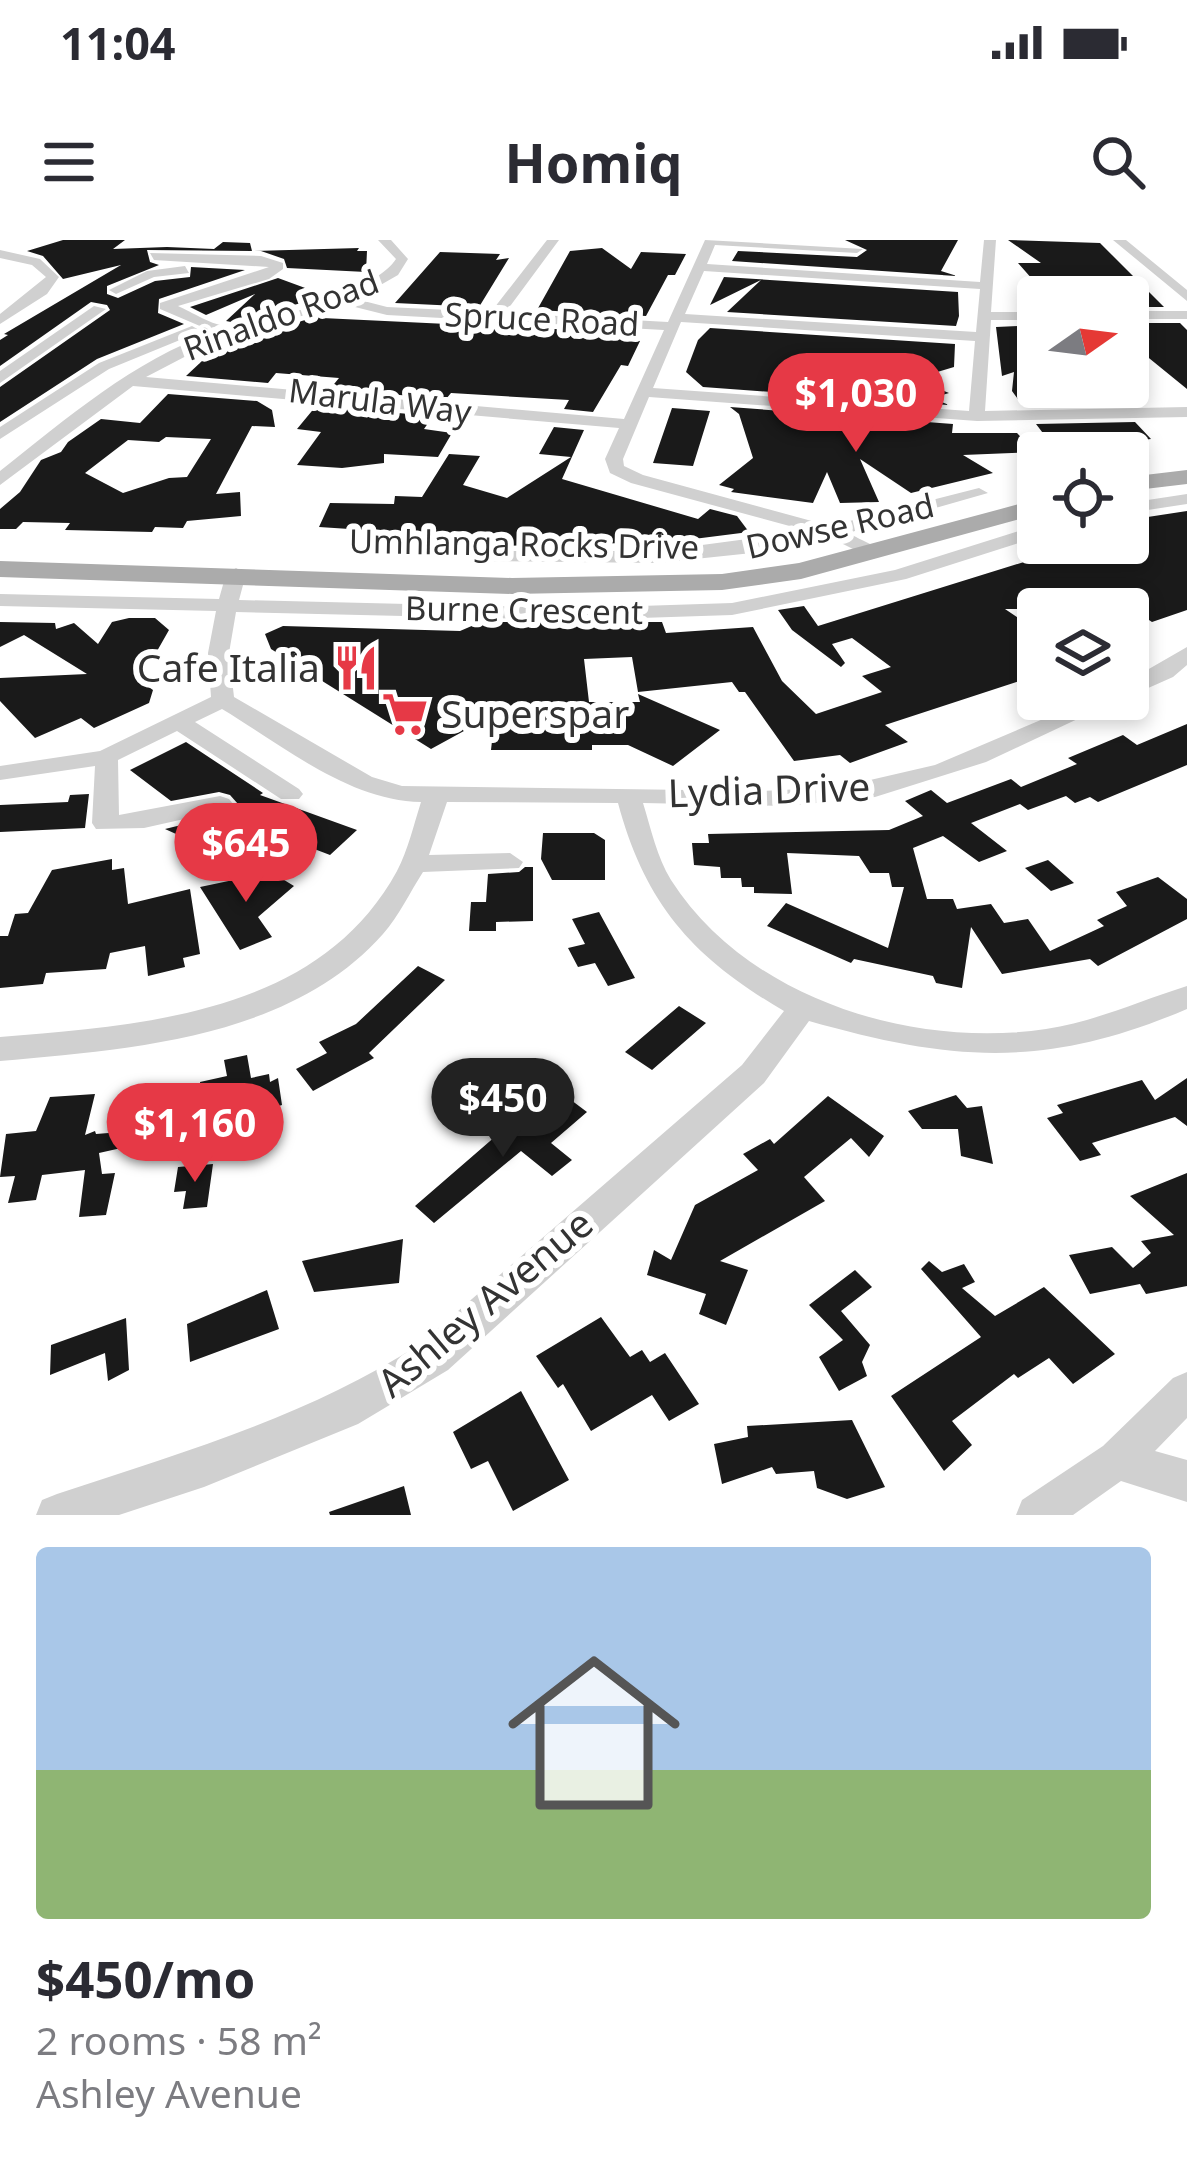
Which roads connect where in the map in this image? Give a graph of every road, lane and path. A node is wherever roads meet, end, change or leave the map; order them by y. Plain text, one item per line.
1 (384, 240) edge
2 (553, 240) edge
3 (711, 240) edge
4 (990, 240) edge
5 (1119, 240) edge
6 (857, 249) dead end
7 (0, 254) edge
8 (154, 256) dead end
9 (698, 267) junction
10 (254, 279) junction
11 (1171, 285) junction
12 (1187, 285) edge
13 (986, 286) junction
14 (116, 290) dead end
15 (1187, 297) edge
16 (341, 299) junction
17 (99, 309) dead end
18 (497, 314) junction
19 (1149, 315) edge
20 (1187, 315) edge
21 (984, 316) junction
22 (1017, 316) edge
23 (0, 320) edge
24 (674, 322) junction
25 (224, 333) junction
26 (981, 338) junction
27 (0, 378) edge
28 (131, 381) junction
29 (643, 392) junction
30 (1187, 412) edge
31 (977, 416) junction
32 (629, 424) junction
33 (0, 434) edge
34 (1187, 477) edge
35 (0, 479) edge
36 (1149, 482) edge
37 (979, 493) dead end
38 (1187, 499) edge
39 (1149, 505) edge
40 (1017, 512) edge
41 (835, 532) junction
42 (1017, 538) edge
43 (872, 553) junction
44 (484, 557) dead end
45 (0, 569) edge
46 (236, 574) junction
47 (0, 599) edge
48 (228, 602) junction
49 (1187, 654) edge
50 (1149, 680) edge
51 (223, 700) junction
52 (1059, 720) edge
53 (179, 722) junction
54 (280, 733) junction
55 (106, 757) junction
56 (232, 758) junction
57 (0, 773) edge
58 (290, 794) dead end
59 (628, 795) junction
60 (436, 796) junction
61 (220, 804) dead end
62 (510, 862) dead end
63 (415, 864) junction
64 (1187, 997) edge
65 (802, 1008) junction
66 (0, 1049) edge
67 (1187, 1390) edge
68 (1117, 1460) junction
69 (1187, 1481) edge
70 (57, 1515) edge
71 (1037, 1515) edge

1 - 16 street, Rinaldo Road
2 - 18 street
3 - 6 street
3 - 9 street
4 - 13 street
5 - 11 street
7 - 23 street
8 - 10 street
9 - 13 street
9 - 24 street
10 - 14 street
10 - 25 street
11 - 12 street
11 - 15 street
13 - 21 street
16 - 18 street, Spruce Road
16 - 25 street, Rinaldo Road
17 - 27 street
18 - 24 street, Spruce Road
19 - 20 street
21 - 22 street
21 - 26 street
24 - 26 street, Spruce Road
24 - 29 street
25 - 28 street, Rinaldo Road
25 - 33 street
26 - 31 street
28 - 32 street, Marula Way
28 - 35 street, Rinaldo Road
29 - 31 street
29 - 32 street
30 - 31 street
32 - 41 street
34 - 36 main road
37 - 41 street, Dowse Road
38 - 39 street
40 - 43 main road, Umhlanga Rocks Drive
41 - 43 street
41 - 44 street, Dowse Road
42 - 48 street, Burne Crescent
43 - 46 main road, Umhlanga Rocks Drive
45 - 46 main road, Umhlanga Rocks Drive
46 - 48 street
47 - 48 street, Burne Crescent
48 - 51 street
49 - 50 street
51 - 53 street
51 - 54 street
52 - 59 street, Lydia Drive
53 - 55 street
53 - 56 street
54 - 56 street
54 - 60 street
55 - 57 street
55 - 61 street
56 - 58 street
59 - 60 street
59 - 65 street
60 - 63 street
62 - 63 street
63 - 66 street
64 - 65 street
65 - 70 street, Ashley Avenue
67 - 68 street
68 - 69 street
68 - 71 street

